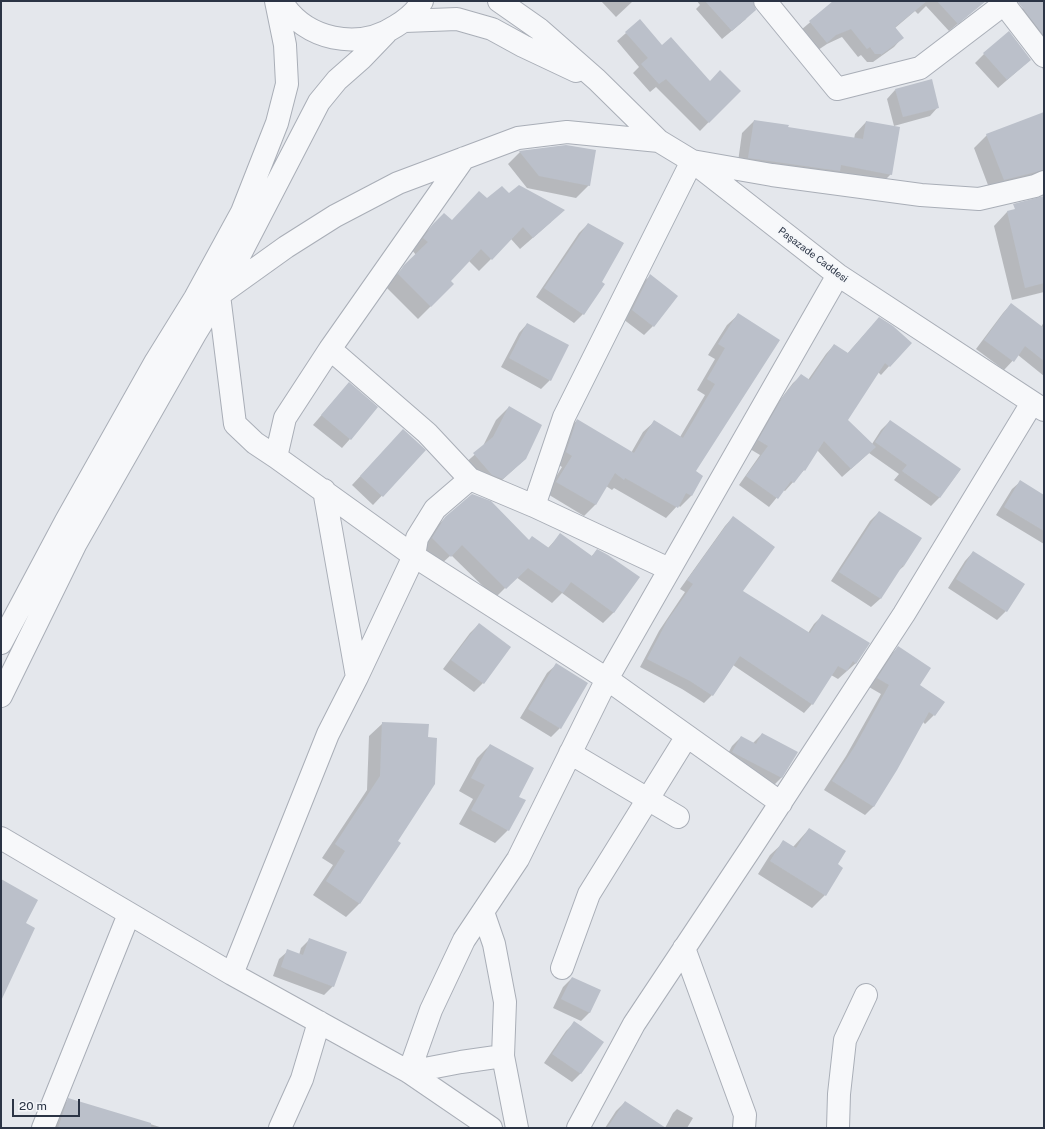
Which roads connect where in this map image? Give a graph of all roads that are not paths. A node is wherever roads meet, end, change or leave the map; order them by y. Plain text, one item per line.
1 (276, 1) edge
2 (281, 1) edge
3 (422, 1) edge
4 (499, 1) edge
5 (1004, 2) edge
6 (773, 4) edge
7 (405, 21) junction
8 (386, 32) junction
9 (1044, 56) edge
10 (597, 80) junction
11 (659, 141) junction
12 (464, 158) junction
13 (692, 161) junction
14 (1044, 182) edge
15 (838, 275) junction
16 (219, 295) junction
17 (330, 349) junction
18 (1038, 406) edge
19 (276, 457) junction
20 (470, 479) junction
21 (324, 490) junction
22 (534, 506) junction
23 (414, 556) junction
24 (669, 569) junction
25 (1, 643) edge
26 (358, 677) junction
27 (607, 679) junction
28 (1, 696) edge
29 (686, 736) junction
30 (570, 753) junction
31 (648, 799) junction
32 (781, 803) junction
33 (678, 817) dead end
34 (1, 838) edge
35 (483, 912) junction
36 (129, 914) junction
37 (684, 948) junction
38 (562, 968) dead end
39 (232, 974) junction
40 (866, 995) dead end
41 (319, 1022) junction
42 (503, 1056) junction
43 (409, 1072) junction
44 (42, 1128) edge
45 (280, 1128) edge
46 (491, 1128) edge
47 (517, 1128) edge
48 (578, 1128) edge
49 (744, 1128) edge
50 (838, 1128) edge

1 - 25 street
2 - 8 street
3 - 7 street
4 - 10 street, Paşazade Caddesi
5 - 6 street
5 - 9 street
7 - 8 street
7 - 10 street
8 - 16 street
10 - 11 street, Paşazade Caddesi
11 - 12 street
11 - 13 street, Paşazade Caddesi
12 - 16 street
12 - 17 street
13 - 14 street
13 - 15 street, Paşazade Caddesi
13 - 22 street
15 - 18 street, Paşazade Caddesi
15 - 24 street
16 - 19 street
16 - 28 street
17 - 19 street
17 - 20 street
18 - 32 street
19 - 21 street
20 - 22 street
20 - 23 street
21 - 23 street
21 - 26 street
22 - 24 street
23 - 26 street
23 - 27 street
24 - 27 street
26 - 39 street
27 - 29 street
27 - 30 street
29 - 31 street
29 - 32 street
30 - 31 street
30 - 35 street
31 - 33 street
31 - 38 street
32 - 37 street
34 - 36 street
35 - 42 street
35 - 43 street
36 - 39 street
36 - 44 street
37 - 48 street
37 - 49 street
39 - 41 street
40 - 50 street
41 - 43 street
41 - 45 street
42 - 43 street
42 - 47 street
43 - 46 street

